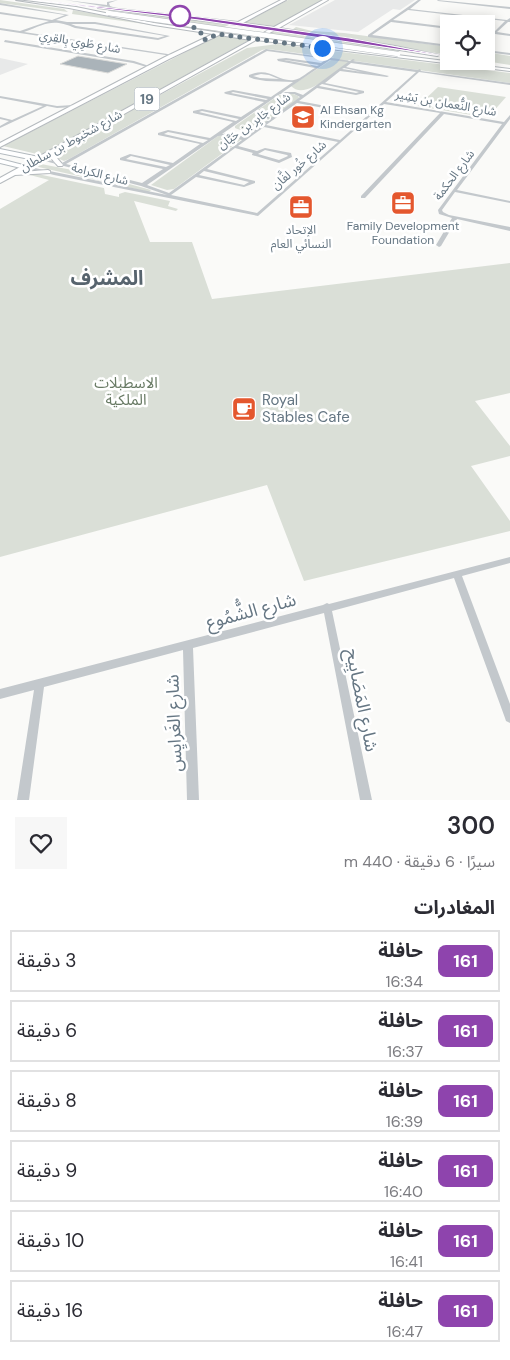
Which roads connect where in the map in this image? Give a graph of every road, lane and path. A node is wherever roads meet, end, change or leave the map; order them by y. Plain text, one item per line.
1 (18, 0) edge
2 (35, 0) edge
3 (66, 0) edge
4 (110, 0) edge
5 (116, 0) edge
6 (284, 0) edge
7 (326, 0) edge
8 (420, 0) edge
9 (438, 0) edge
10 (0, 4) edge
11 (95, 4) junction
12 (56, 6) junction
13 (109, 6) junction
14 (71, 8) junction
15 (87, 8) junction
16 (510, 8) edge
17 (408, 9) junction
18 (121, 10) junction
19 (110, 12) junction
20 (0, 13) edge
21 (68, 15) junction
22 (249, 18) junction
23 (215, 20) junction
24 (509, 20) edge
25 (52, 21) junction
26 (390, 21) junction
27 (57, 22) junction
28 (287, 22) junction
29 (67, 23) junction
30 (238, 24) junction
31 (251, 26) junction
32 (260, 27) junction
33 (440, 27) edge
34 (230, 28) junction
35 (0, 29) edge
36 (130, 29) junction
37 (274, 29) junction
38 (194, 30) junction
39 (225, 30) junction
40 (495, 32) edge
41 (20, 33) junction
42 (268, 33) junction
43 (299, 33) junction
44 (495, 33) edge
45 (26, 34) junction
46 (120, 34) junction
47 (218, 34) junction
48 (14, 35) dead end
49 (229, 35) junction
50 (510, 35) edge
51 (259, 37) junction
52 (6, 39) junction
53 (204, 40) junction
54 (0, 42) edge
55 (283, 43) junction
56 (440, 45) edge
57 (239, 49) junction
58 (495, 52) edge
59 (400, 53) junction
60 (510, 54) edge
61 (167, 56) junction
62 (440, 56) edge
63 (440, 57) edge
64 (331, 58) junction
65 (353, 60) junction
66 (440, 60) edge
67 (440, 61) edge
68 (322, 64) junction
69 (495, 66) edge
70 (150, 67) junction
71 (317, 67) junction
72 (495, 67) edge
73 (341, 69) junction
74 (510, 69) edge
75 (420, 70) junction
76 (280, 79) junction
77 (295, 81) junction
78 (322, 83) junction
79 (510, 84) edge
80 (288, 86) junction
81 (315, 88) junction
82 (277, 94) junction
83 (0, 97) edge
84 (303, 97) junction
85 (272, 98) junction
86 (266, 101) junction
87 (297, 102) junction
88 (385, 103) junction
89 (45, 105) junction
90 (59, 110) junction
91 (443, 113) junction
92 (369, 115) junction
93 (510, 116) edge
94 (0, 118) edge
95 (242, 118) junction
96 (14, 121) junction
97 (237, 122) junction
98 (504, 123) junction
99 (232, 125) junction
100 (263, 126) junction
101 (0, 128) edge
102 (258, 130) junction
103 (217, 135) junction
104 (211, 139) junction
105 (244, 141) junction
106 (341, 141) junction
107 (0, 143) edge
108 (204, 144) junction
109 (235, 147) junction
110 (56, 150) junction
111 (0, 151) edge
112 (255, 152) junction
113 (38, 159) junction
114 (0, 161) edge
115 (174, 164) junction
116 (61, 165) junction
117 (25, 167) junction
118 (167, 170) junction
119 (204, 170) junction
120 (48, 172) junction
121 (196, 176) junction
122 (3, 179) edge
123 (143, 185) junction
124 (455, 191) junction
125 (169, 195) junction
126 (363, 197) dead end
127 (510, 202) edge
128 (258, 215) joint
129 (455, 218) junction
130 (510, 229) edge
131 (439, 245) dead end
132 (510, 560) edge
133 (457, 574) junction
134 (327, 607) junction
135 (188, 645) junction
136 (40, 683) junction
137 (0, 694) edge
138 (510, 718) edge
139 (23, 800) edge
140 (193, 800) edge
141 (366, 800) edge

1 - 12 main road
2 - 15 main road
3 - 11 street
4 - 11 street
5 - 13 street
6 - 22 main road, شارع شخبوط بن سلطان / 19
7 - 28 main road, شارع شخبوط بن سلطان / 19
8 - 17 street
9 - 16 street
10 - 21 street
11 - 13 street
12 - 14 main road
12 - 21 main road
13 - 18 street
14 - 19 main road
14 - 38 main road
15 - 18 main road
15 - 19 main road
17 - 24 street
17 - 26 street
18 - 23 main road
19 - 59 main road, bridge
20 - 25 street
21 - 25 street
22 - 23 main road
22 - 30 main road, شارع شخبوط بن سلطان / 19
23 - 30 main road
24 - 40 street
25 - 27 street
25 - 41 street
26 - 33 street
26 - 56 street
27 - 29 street
27 - 45 street
28 - 37 main road, شارع شخبوط بن سلطان / 19
28 - 43 main road
29 - 36 street
29 - 46 street
30 - 31 main road
30 - 34 main road, شارع شخبوط بن سلطان / 19
31 - 32 main road
31 - 34 main road
32 - 37 main road
32 - 42 main road
34 - 39 main road, شارع شخبوط بن سلطان / 19
35 - 41 street
36 - 46 street
36 - 46 street
37 - 42 main road, شارع شخبوط بن سلطان / 19
37 - 43 main road
38 - 47 main road
38 - 53 main road
39 - 47 main road, شارع شخبوط بن سلطان / 19
39 - 49 main road
41 - 45 street
41 - 48 street
42 - 51 main road, شارع شخبوط بن سلطان / 19
43 - 62 main road
44 - 50 street
45 - 52 street
45 - 61 street
47 - 49 main road
47 - 53 main road, شارع شخبوط بن سلطان / 19
49 - 51 main road
51 - 55 main road
51 - 57 main road, شارع شخبوط بن سلطان / 19
52 - 54 street
52 - 70 street, شارع طَوِي بِالقِرِي
53 - 61 main road, شارع شخبوط بن سلطان / 19
55 - 57 main road
55 - 67 main road
57 - 110 main road, شارع شخبوط بن سلطان / 19
58 - 60 street
59 - 63 main road
59 - 66 main road
61 - 70 main road, شارع شخبوط بن سلطان / 19
64 - 65 street
64 - 68 street, شارع جَابِر بن حَيَّان
64 - 116 street
65 - 73 street, شارع جَابِر بن حَيَّان
65 - 75 street
68 - 71 street, شارع جَابِر بن حَيَّان
68 - 71 street
69 - 74 main road
70 - 90 main road, شارع شخبوط بن سلطان / 19
71 - 77 street, شارع جَابِر بن حَيَّان
72 - 74 main road
73 - 73 street
73 - 78 street, شارع جَابِر بن حَيَّان
75 - 79 street
75 - 88 street, شارع خُور لفَّان
76 - 76 street
76 - 77 street
77 - 80 street, شارع جَابِر بن حَيَّان
78 - 81 street, شارع جَابِر بن حَيَّان
78 - 81 street
80 - 81 street
80 - 82 street, شارع جَابِر بن حَيَّان
81 - 84 street, شارع جَابِر بن حَيَّان
82 - 84 street
82 - 85 street, شارع جَابِر بن حَيَّان
83 - 89 street
84 - 87 street, شارع جَابِر بن حَيَّان
85 - 86 street, شارع جَابِر بن حَيَّان
85 - 86 street, شارع جَابِر بن حَيَّان
86 - 95 street, شارع جَابِر بن حَيَّان
87 - 92 street
87 - 100 street, شارع جَابِر بن حَيَّان
88 - 91 street, شارع النُّعمان بن بَشِير
88 - 92 street, شارع خُور لفَّان
89 - 90 street
89 - 96 street
90 - 107 main road, شارع شخبوط بن سلطان / 19
91 - 98 street, شارع النُّعمان بن بَشِير
91 - 126 street
92 - 106 street, شارع خُور لفَّان
93 - 98 street, شارع الحكمة
94 - 96 street
95 - 97 street, شارع جَابِر بن حَيَّان
95 - 97 street, شارع جَابِر بن حَيَّان
96 - 101 street
97 - 99 street, شارع جَابِر بن حَيَّان
98 - 124 street, شارع الحكمة
99 - 102 street
99 - 103 street, شارع جَابِر بن حَيَّان
100 - 102 street, شارع جَابِر بن حَيَّان
100 - 106 street
102 - 105 street, شارع جَابِر بن حَيَّان
103 - 104 street, شارع جَابِر بن حَيَّان
103 - 105 street
104 - 108 street, شارع جَابِر بن حَيَّان
104 - 108 street, شارع جَابِر بن حَيَّان
105 - 109 street, شارع جَابِر بن حَيَّان
106 - 128 street, شارع خُور لفَّان
108 - 115 street, شارع جَابِر بن حَيَّان
109 - 112 street
109 - 119 street, شارع جَابِر بن حَيَّان
110 - 113 main road, شارع شخبوط بن سلطان / 19
110 - 116 main road
111 - 113 main road, شارع الكرامة
112 - 112 street
113 - 116 street, شارع الكرامة
113 - 117 main road, شارع شخبوط بن سلطان / 19
114 - 117 main road, شارع الكرامة
115 - 118 street, شارع جَابِر بن حَيَّان
115 - 118 street
116 - 123 street, شارع الكرامة
117 - 120 street, شارع الكرامة
117 - 122 main road, شارع شخبوط بن سلطان / 19
118 - 123 street, شارع جَابِر بن حَيَّان
119 - 121 street, شارع جَابِر بن حَيَّان
119 - 121 street, شارع جَابِر بن حَيَّان
120 - 122 main road
120 - 125 street, شارع الكرامة
121 - 125 street, شارع جَابِر بن حَيَّان
123 - 125 street, شارع الكرامة
124 - 127 street
124 - 129 street, شارع الحكمة
125 - 128 street, شارع الكرامة
129 - 130 street, شارع الحكمة
129 - 131 street
132 - 133 street, شارع الشُّمُوع
133 - 134 street, شارع الشُّمُوع
133 - 138 street
134 - 135 street, شارع الشُّمُوع
134 - 141 street, شارع المَصَابِيح
135 - 136 street, شارع الشُّمُوع
135 - 140 street, شارع الغَرايِس
136 - 137 street, شارع الشُّمُوع
136 - 139 street

